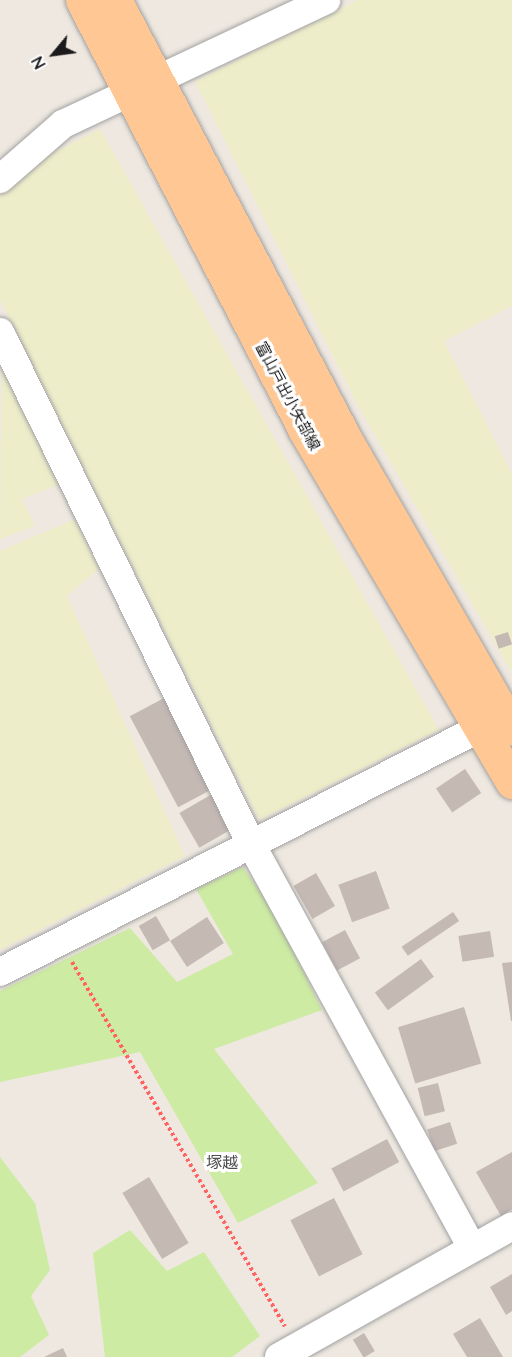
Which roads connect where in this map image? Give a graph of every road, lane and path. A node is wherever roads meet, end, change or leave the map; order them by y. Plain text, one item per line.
1 (82, 0) edge
2 (115, 0) edge
3 (326, 0) edge
4 (142, 90) junction
5 (0, 179) edge
6 (4, 350) edge
7 (502, 722) edge
8 (512, 782) edge
9 (251, 844) junction
10 (61, 942) junction
11 (0, 972) edge
12 (512, 1226) edge
13 (472, 1248) junction
14 (304, 1350) edge

1 - 4 main road, 富山戸出小矢部線
2 - 4 main road, 富山戸出小矢部線
3 - 4 street
4 - 5 street
4 - 7 main road, 富山戸出小矢部線
6 - 9 street
7 - 8 main road, 富山戸出小矢部線
7 - 9 street
9 - 10 street
9 - 13 street
10 - 11 street
10 - 14 path
12 - 13 street
13 - 14 street

